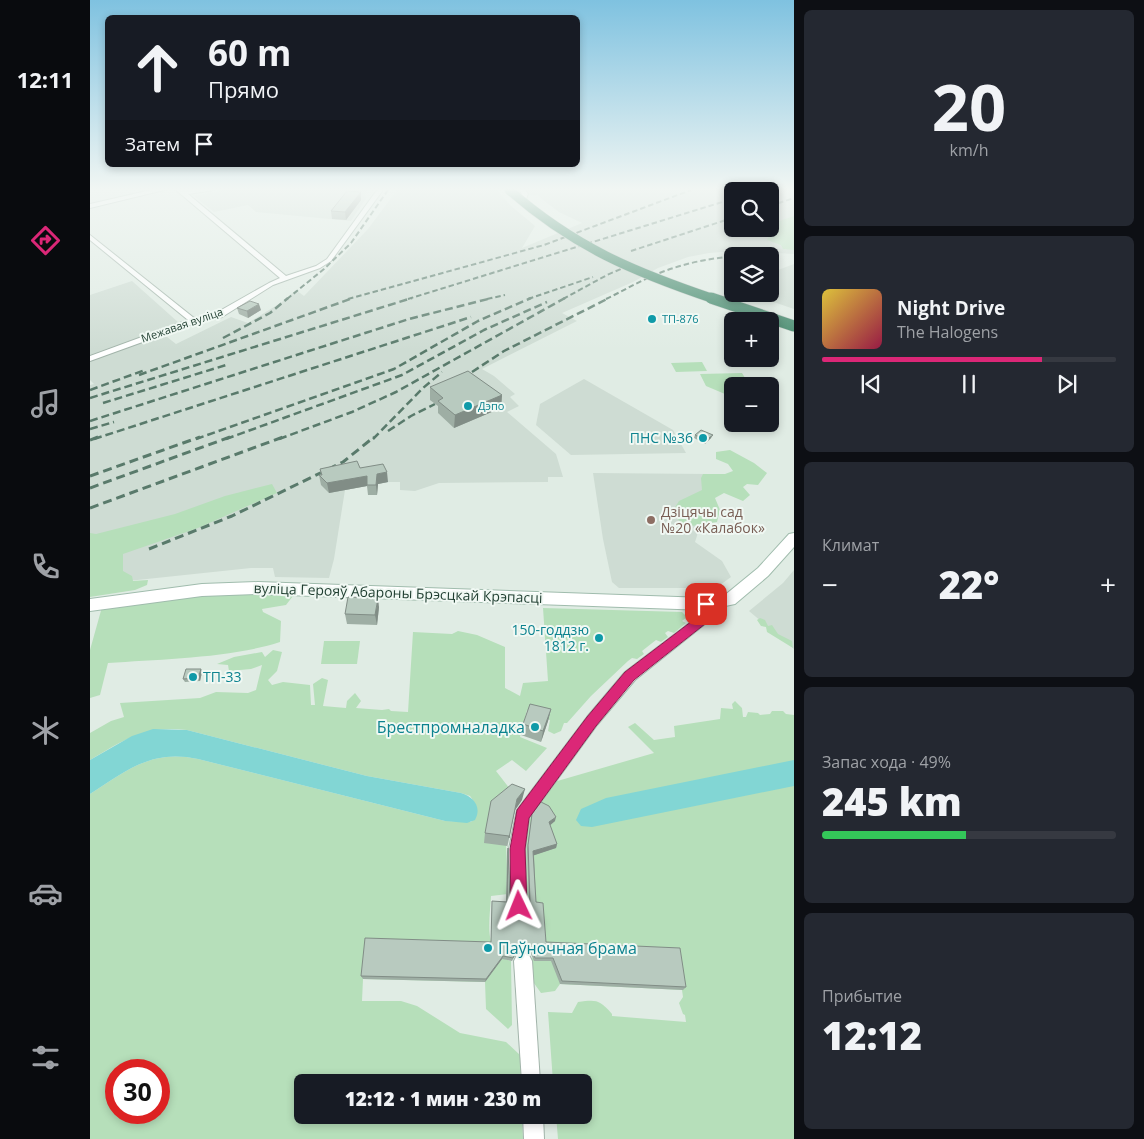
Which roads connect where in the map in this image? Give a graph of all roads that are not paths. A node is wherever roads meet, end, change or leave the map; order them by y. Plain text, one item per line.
1 (98, 243) edge
2 (243, 243) edge
3 (341, 243) edge
4 (580, 243) edge
5 (590, 243) edge
6 (285, 279) junction
7 (794, 319) edge
8 (193, 321) junction
9 (794, 326) edge
10 (90, 359) edge
11 (794, 538) edge
12 (706, 604) junction
13 (90, 605) edge
14 (519, 906) dead end
15 (523, 961) dead end
16 (531, 1074) edge
17 (533, 1124) edge
18 (534, 1139) edge

1 - 8 street
2 - 6 street
3 - 6 street, Межавая вуліца
4 - 9 highway, bridge
5 - 7 highway, bridge
6 - 8 street, Межавая вуліца
8 - 10 street, Межавая вуліца
11 - 12 main road, вуліца Герояў Абароны Брэсцкай Крэпасці
12 - 13 main road, вуліца Герояў Абароны Брэсцкай Крэпасці
12 - 14 street
15 - 16 street
17 - 18 street

